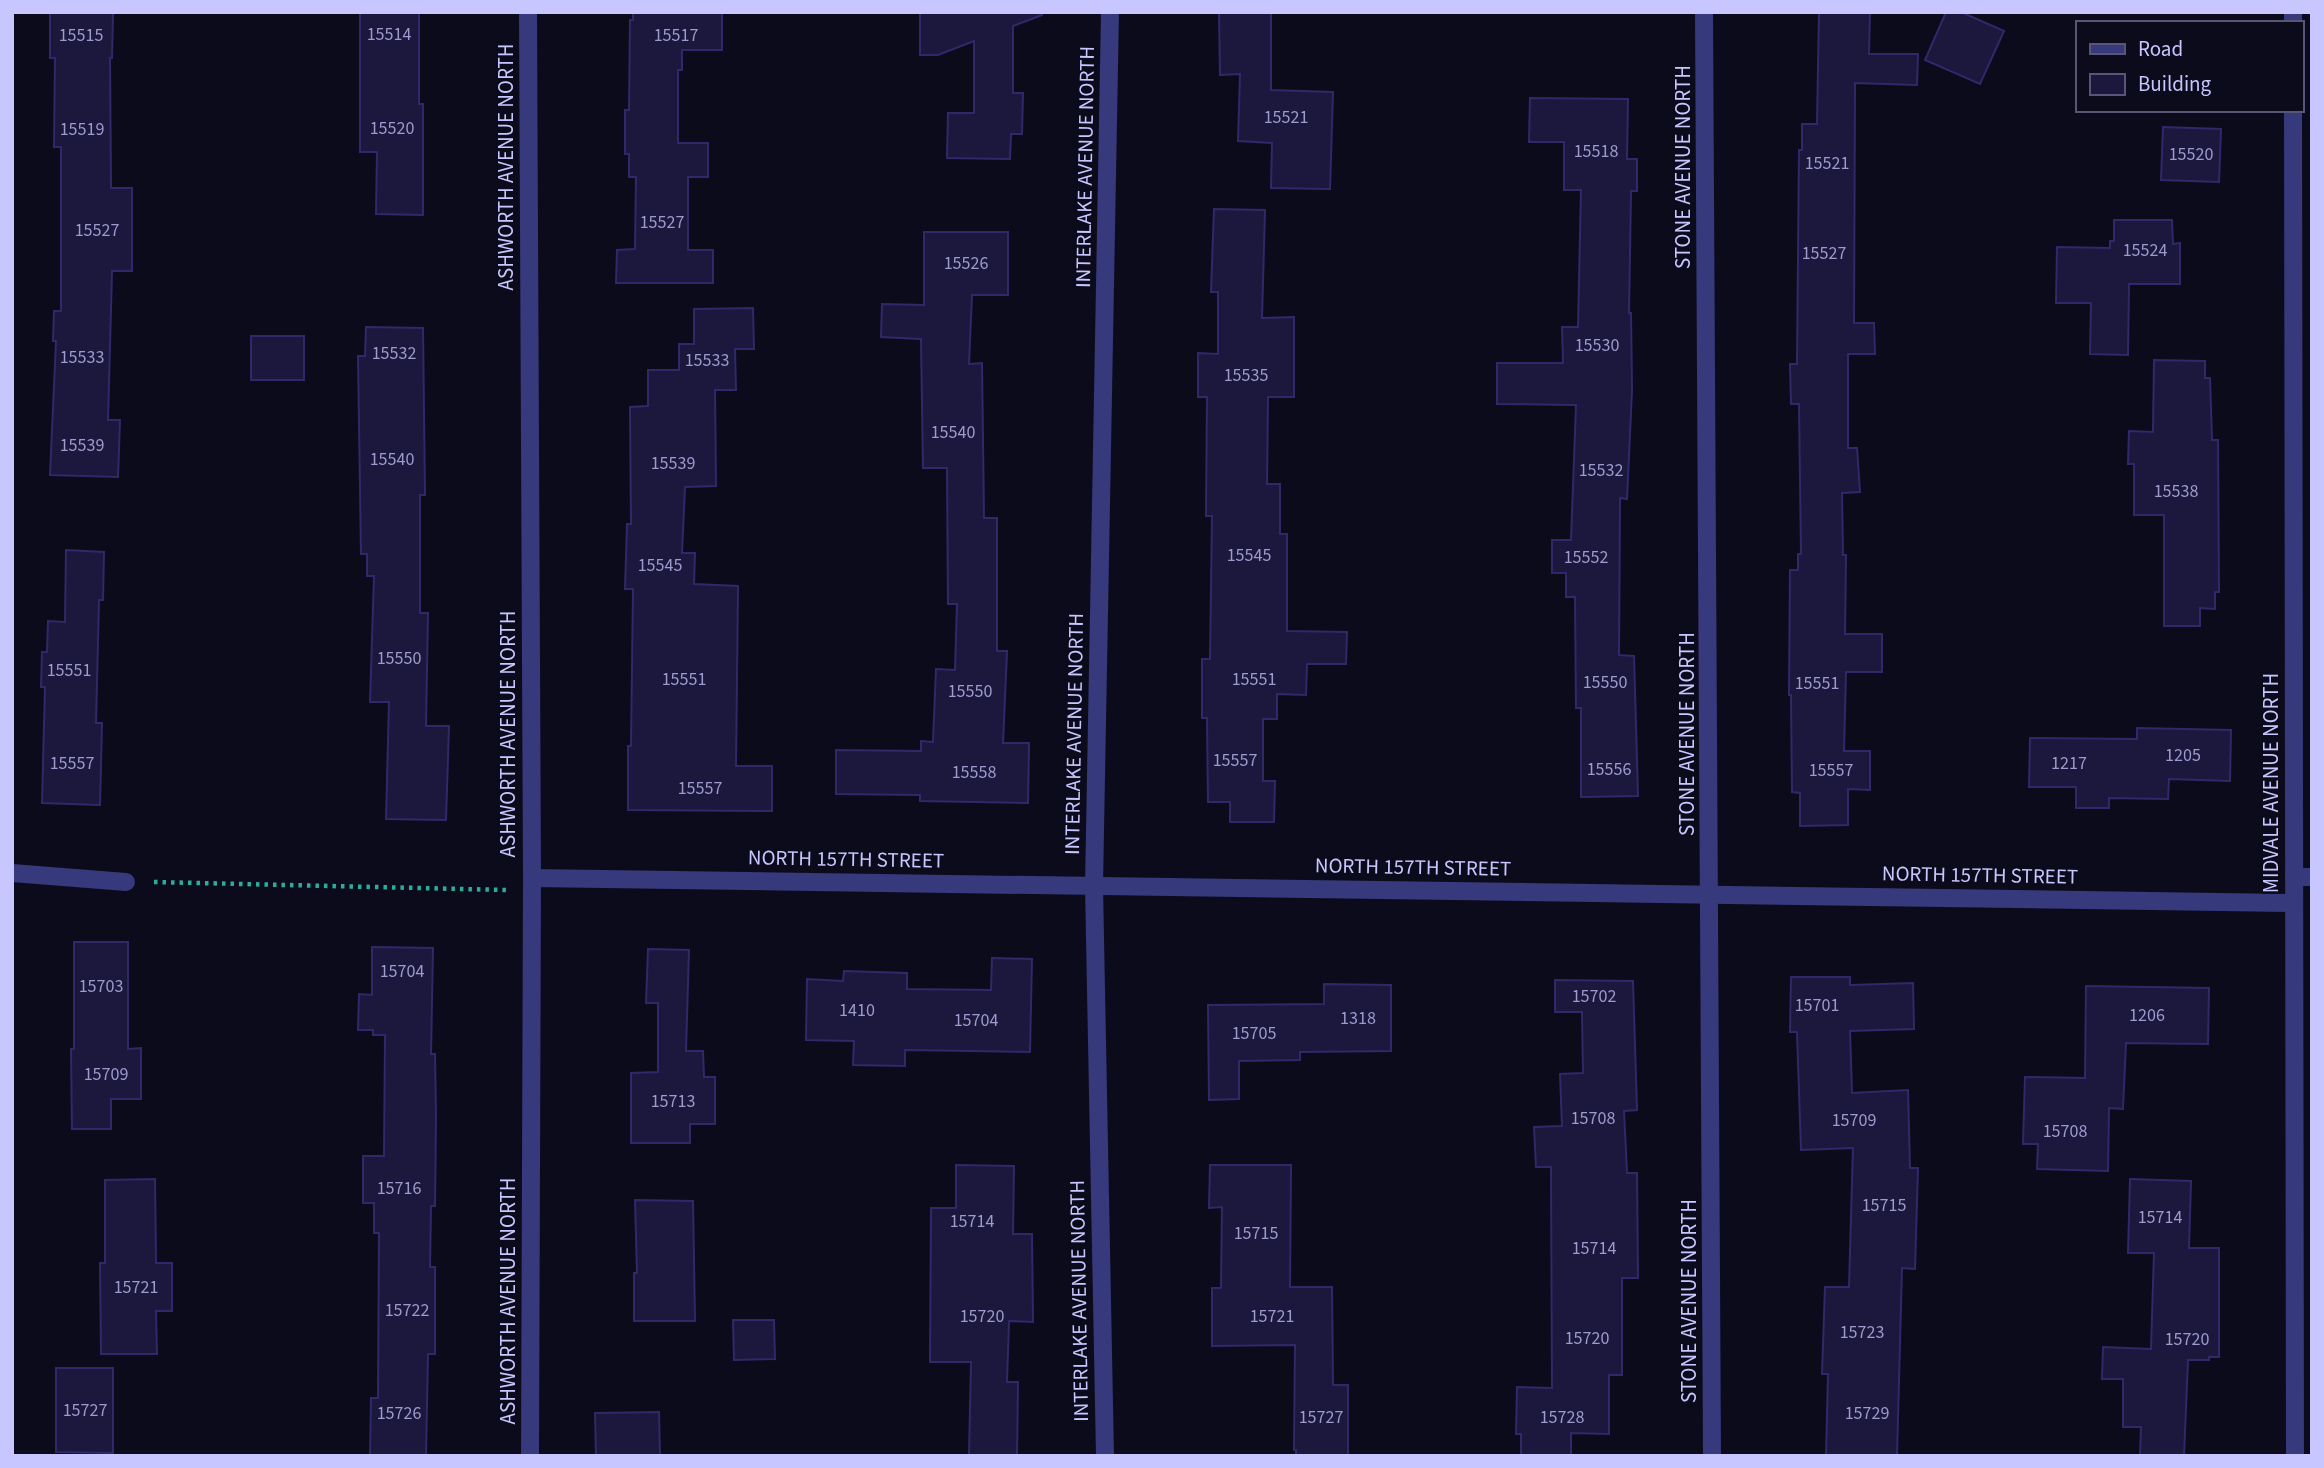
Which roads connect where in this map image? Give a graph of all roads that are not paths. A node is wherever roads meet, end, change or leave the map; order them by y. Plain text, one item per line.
1 (528, 12) edge
2 (1110, 12) edge
3 (1704, 12) edge
4 (2293, 112) edge
5 (12, 873) edge
6 (2303, 877) edge
7 (127, 882) road end
8 (531, 884) junction
9 (1094, 886) junction
10 (1710, 894) junction
11 (2294, 903) junction
12 (530, 1456) edge
13 (1105, 1456) edge
14 (1712, 1456) edge
15 (2295, 1456) edge

1 - 8 street, ASHWORTH AVENUE NORTH
2 - 9 street, INTERLAKE AVENUE NORTH
3 - 10 street, STONE AVENUE NORTH
4 - 6 street, MIDVALE AVENUE NORTH
5 - 7 street
6 - 11 street, MIDVALE AVENUE NORTH
8 - 9 street, NORTH 157TH STREET
8 - 12 street, ASHWORTH AVENUE NORTH
9 - 10 street, NORTH 157TH STREET
9 - 13 street, INTERLAKE AVENUE NORTH
10 - 11 street, NORTH 157TH STREET
10 - 14 street, STONE AVENUE NORTH
11 - 15 street, MIDVALE AVENUE NORTH

